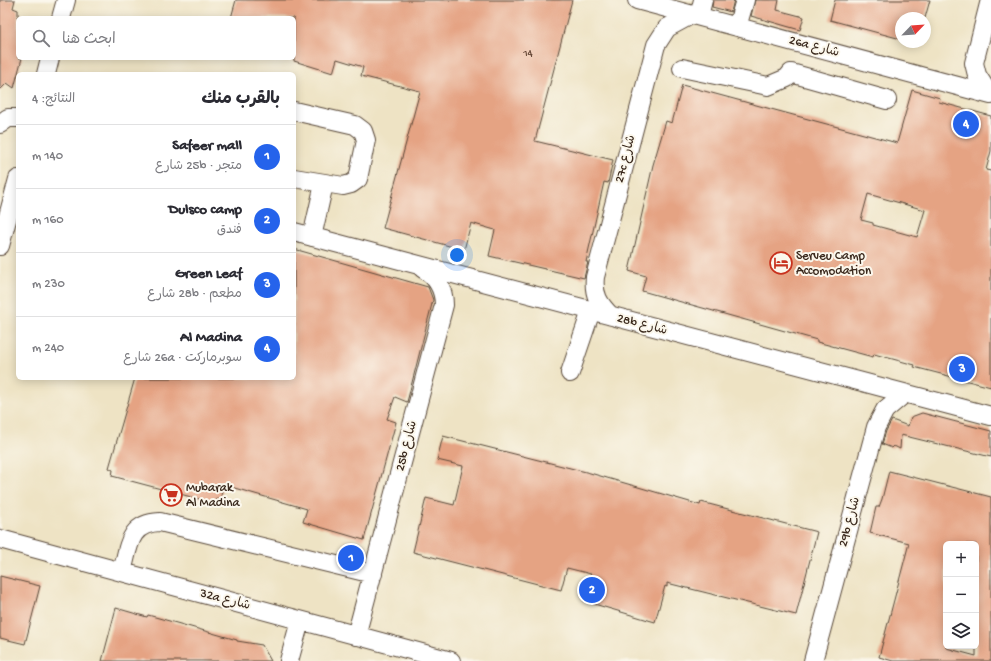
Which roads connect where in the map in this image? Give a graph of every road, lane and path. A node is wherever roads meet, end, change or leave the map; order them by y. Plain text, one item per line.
1 (66, 0) edge
2 (637, 0) edge
3 (745, 0) edge
4 (990, 0) edge
5 (698, 10) edge
6 (62, 16) edge
7 (737, 27) junction
8 (799, 43) junction
9 (50, 60) edge
10 (682, 68) dead end
11 (46, 72) edge
12 (791, 73) junction
13 (990, 94) edge
14 (887, 100) dead end
15 (296, 112) edge
16 (16, 118) edge
17 (0, 124) edge
18 (296, 178) edge
19 (324, 184) junction
20 (11, 186) edge
21 (296, 233) edge
22 (312, 237) junction
23 (0, 246) edge
24 (418, 265) junction
25 (591, 311) junction
26 (611, 316) junction
27 (570, 373) dead end
28 (904, 394) junction
29 (991, 416) edge
30 (0, 539) edge
31 (122, 572) junction
32 (373, 574) junction
33 (300, 621) junction
34 (356, 636) junction
35 (289, 661) edge
36 (448, 661) edge
37 (813, 661) edge

1 - 6 street
2 - 5 street, 26a شارع
3 - 7 street
4 - 13 street
5 - 7 street, 26a شارع
5 - 26 street, 27c شارع
7 - 8 street, 26a شارع
8 - 12 street
8 - 13 street, 26a شارع
9 - 11 street
10 - 12 street
12 - 14 street
15 - 19 street
16 - 17 street
18 - 19 street
19 - 22 street
20 - 23 street
21 - 22 street, 28b شارع
22 - 24 street, 28b شارع
24 - 25 street, 28b شارع
24 - 32 street, 25b شارع
25 - 26 street, 28b شارع
25 - 27 street
26 - 28 street, 28b شارع
28 - 29 street, 28b شارع
28 - 37 street, 29b شارع
30 - 31 street, 32a شارع
31 - 32 street
31 - 33 street, 32a شارع
32 - 34 street, 25b شارع
33 - 34 street, 32a شارع
33 - 35 street
34 - 36 street, 32a شارع

